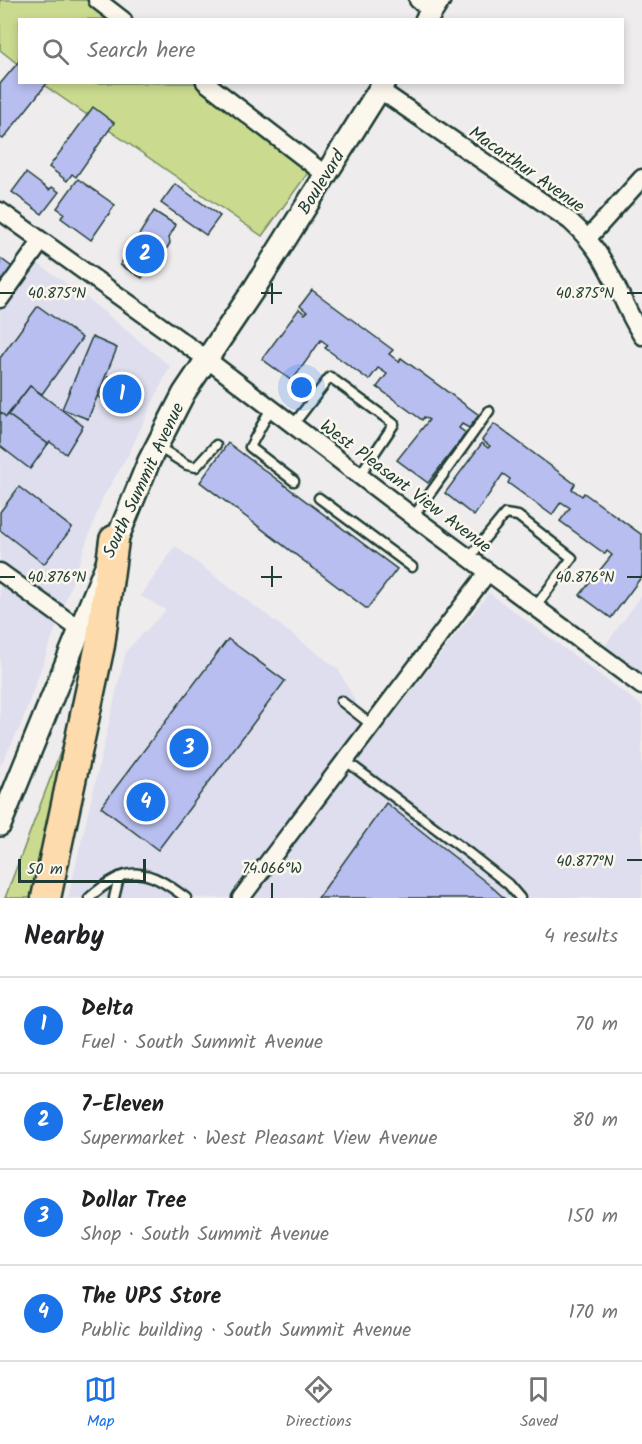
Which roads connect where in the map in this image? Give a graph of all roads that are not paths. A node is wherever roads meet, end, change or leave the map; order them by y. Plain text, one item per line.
1 (97, 0) edge
2 (120, 18) edge
3 (208, 84) edge
4 (382, 86) edge
5 (326, 175) junction
6 (642, 178) edge
7 (0, 211) edge
8 (588, 238) junction
9 (41, 242) junction
10 (258, 282) joint
11 (0, 299) edge
12 (642, 336) edge
13 (208, 360) junction
14 (271, 408) junction
15 (489, 411) dead end
16 (293, 425) junction
17 (216, 445) dead end
18 (157, 446) junction
19 (359, 476) junction
20 (294, 482) dead end
21 (319, 498) dead end
22 (413, 517) junction
23 (114, 540) junction
24 (469, 558) junction
25 (412, 567) dead end
26 (0, 572) edge
27 (488, 572) junction
28 (535, 607) junction
29 (79, 629) junction
30 (642, 686) edge
31 (341, 701) dead end
32 (373, 726) junction
33 (346, 761) junction
34 (0, 825) edge
35 (119, 877) junction
36 (247, 896) edge
37 (46, 898) edge
38 (89, 898) edge
39 (114, 898) edge
40 (186, 898) edge
41 (520, 898) edge

1 - 2 street
3 - 5 street
4 - 5 street, Boulevard
4 - 8 street, Macarthur Avenue
5 - 10 street, Boulevard
6 - 8 street
7 - 9 street, West Pleasant View Avenue
8 - 12 street, Macarthur Avenue
9 - 11 street
9 - 13 street, West Pleasant View Avenue
10 - 13 street, South Summit Avenue
13 - 14 street, West Pleasant View Avenue
13 - 18 street, South Summit Avenue
14 - 16 street, West Pleasant View Avenue
14 - 20 lane
15 - 22 lane
16 - 19 street, West Pleasant View Avenue
16 - 19 lane
17 - 18 lane
18 - 23 street, South Summit Avenue
19 - 22 street, West Pleasant View Avenue
21 - 25 lane
22 - 24 street, West Pleasant View Avenue
23 - 29 street, South Summit Avenue
23 - 37 highway
24 - 27 street, West Pleasant View Avenue
24 - 28 lane
26 - 29 street
27 - 28 street, West Pleasant View Avenue
27 - 32 street
28 - 30 street, West Pleasant View Avenue
29 - 34 street, South Summit Avenue
31 - 32 lane
32 - 33 street
33 - 36 street
33 - 41 lane
35 - 38 lane
35 - 39 lane
35 - 40 lane

